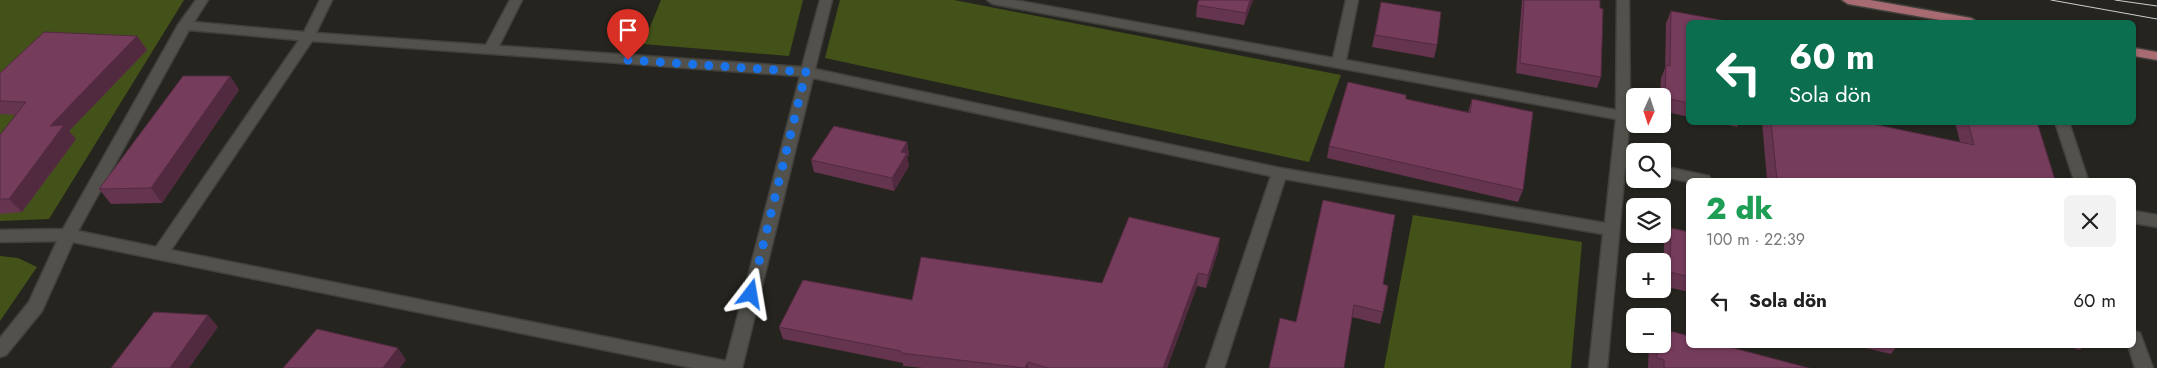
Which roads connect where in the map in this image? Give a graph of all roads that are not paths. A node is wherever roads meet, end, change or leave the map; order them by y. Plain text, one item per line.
1 (202, 0) edge
2 (326, 0) edge
3 (516, 0) edge
4 (826, 0) edge
5 (993, 0) edge
6 (1352, 0) edge
7 (1623, 0) edge
8 (1848, 0) edge
9 (1960, 20) edge
10 (185, 25) junction
11 (308, 36) junction
12 (490, 50) junction
13 (2136, 52) edge
14 (2157, 56) edge
15 (1338, 64) junction
16 (806, 72) junction
17 (1623, 116) junction
18 (2063, 125) edge
19 (1620, 162) junction
20 (1626, 163) edge
21 (1280, 172) junction
22 (1671, 173) edge
23 (1695, 178) edge
24 (2080, 178) edge
25 (2136, 217) edge
26 (2157, 221) edge
27 (1611, 230) junction
28 (68, 235) junction
29 (0, 236) edge
30 (160, 253) junction
31 (2136, 344) edge
32 (0, 350) edge
33 (728, 368) edge
34 (733, 368) edge
35 (1215, 368) edge
36 (1598, 368) edge
37 (2144, 368) edge

1 - 10 street
2 - 11 street
3 - 12 street
4 - 16 street
5 - 15 street
6 - 15 street
7 - 17 street
8 - 9 main road
10 - 11 street
10 - 28 street
11 - 12 street
11 - 30 street
12 - 16 street
13 - 14 main road
15 - 17 street
16 - 21 street
16 - 34 street
17 - 19 street
18 - 24 street
19 - 20 street
19 - 27 street
21 - 27 street
21 - 35 street
22 - 23 street
25 - 26 street
27 - 36 street
28 - 29 street
28 - 30 street
28 - 32 street
30 - 33 street
31 - 37 street

